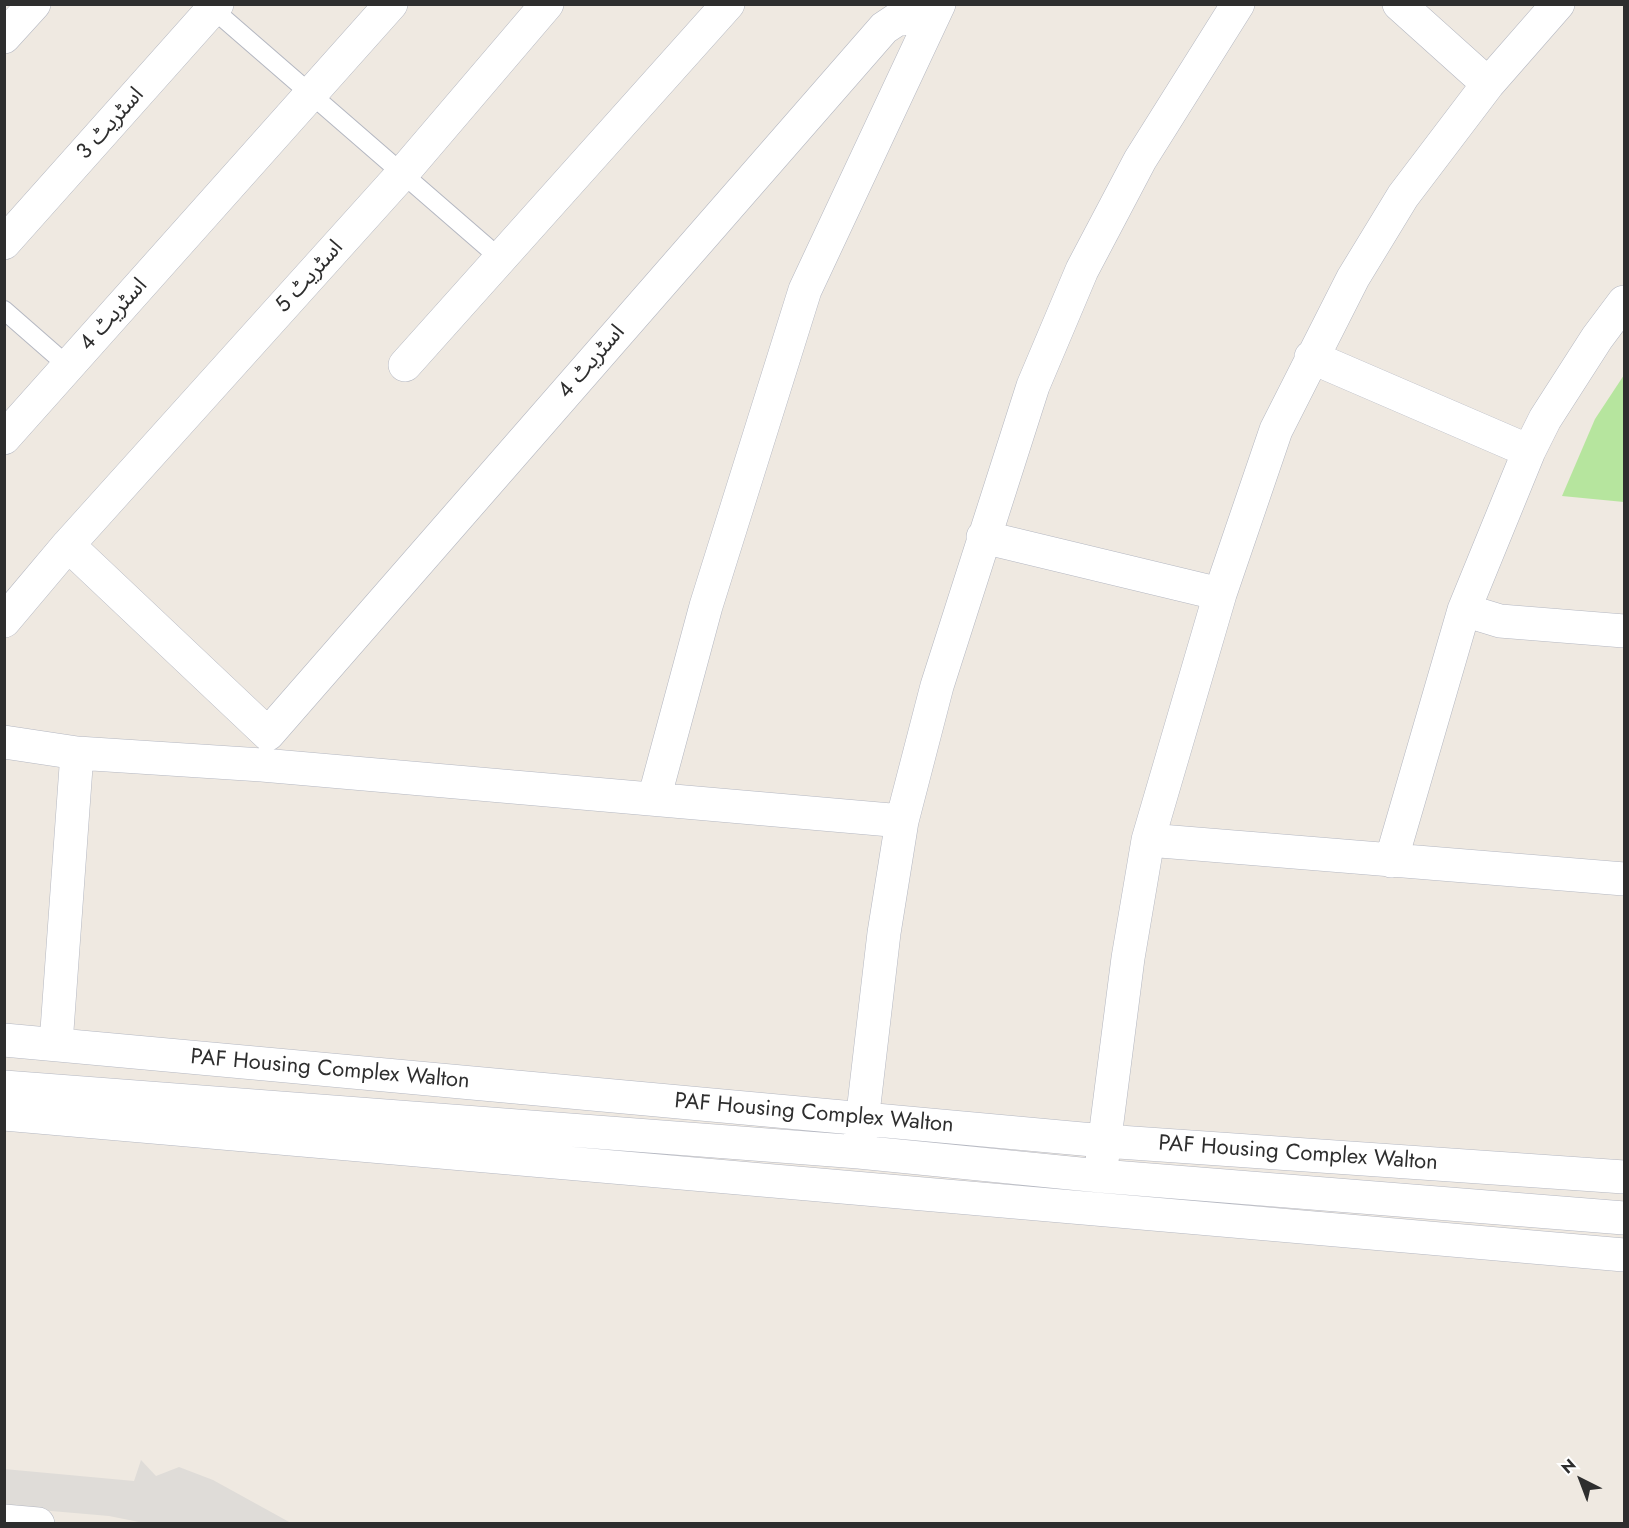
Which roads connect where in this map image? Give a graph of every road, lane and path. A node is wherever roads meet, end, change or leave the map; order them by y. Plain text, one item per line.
1 (34, 4) edge
2 (391, 4) edge
3 (547, 4) edge
4 (728, 4) edge
5 (1238, 4) edge
6 (1399, 4) edge
7 (1558, 4) edge
8 (212, 6) edge
9 (934, 16) edge
10 (4, 37) edge
11 (1488, 84) junction
12 (311, 94) junction
13 (402, 174) junction
14 (4, 243) edge
15 (502, 260) junction
16 (1624, 302) edge
17 (4, 310) edge
18 (1311, 357) junction
19 (405, 365) dead end
20 (68, 366) junction
21 (4, 438) edge
22 (1529, 452) junction
23 (983, 537) junction
24 (68, 545) junction
25 (1220, 594) junction
26 (1464, 610) junction
27 (4, 621) edge
28 (1624, 631) edge
29 (268, 734) junction
30 (4, 741) edge
31 (77, 753) junction
32 (262, 765) junction
33 (654, 799) junction
34 (902, 821) junction
35 (1148, 840) junction
36 (1391, 861) junction
37 (1624, 879) edge
38 (4, 1040) edge
39 (56, 1044) junction
40 (4, 1087) edge
41 (4, 1114) edge
42 (863, 1117) junction
43 (1104, 1141) junction
44 (859, 1152) junction
45 (897, 1156) junction
46 (1100, 1176) junction
47 (1624, 1177) edge
48 (891, 1191) junction
49 (1620, 1217) edge
50 (1618, 1254) edge
51 (4, 1521) edge
52 (38, 1524) edge

1 - 10 street
2 - 12 street, اسٹریٹ 4
3 - 13 street, اسٹریٹ 5
4 - 15 street
5 - 23 street
6 - 11 street
7 - 11 street
8 - 12 lane
8 - 14 street, اسٹریٹ 3
9 - 29 street, اسٹریٹ 4
9 - 33 street
11 - 18 street
12 - 13 lane
12 - 20 street, اسٹریٹ 4
13 - 15 lane
13 - 24 street, اسٹریٹ 5
15 - 19 street
16 - 22 street
17 - 20 lane
18 - 22 street
18 - 25 street
20 - 21 street, اسٹریٹ 4
22 - 26 street
23 - 25 street
23 - 34 street
24 - 27 street, اسٹریٹ 5
24 - 29 street
25 - 35 street
26 - 28 street
26 - 36 street
29 - 32 street
30 - 31 street
31 - 32 street
31 - 39 street
32 - 33 street
33 - 34 street
34 - 42 street
35 - 36 street
35 - 43 street
36 - 37 street
38 - 39 street, PAF Housing Complex Walton
39 - 42 street, PAF Housing Complex Walton
40 - 44 street, PAF Housing Complex Walton
41 - 48 street
42 - 43 street, PAF Housing Complex Walton
42 - 44 street
43 - 46 street
43 - 47 street, PAF Housing Complex Walton
44 - 45 street, PAF Housing Complex Walton
45 - 46 street, PAF Housing Complex Walton
45 - 48 street
46 - 49 street, PAF Housing Complex Walton
48 - 50 street
49 - 50 street
51 - 52 street

